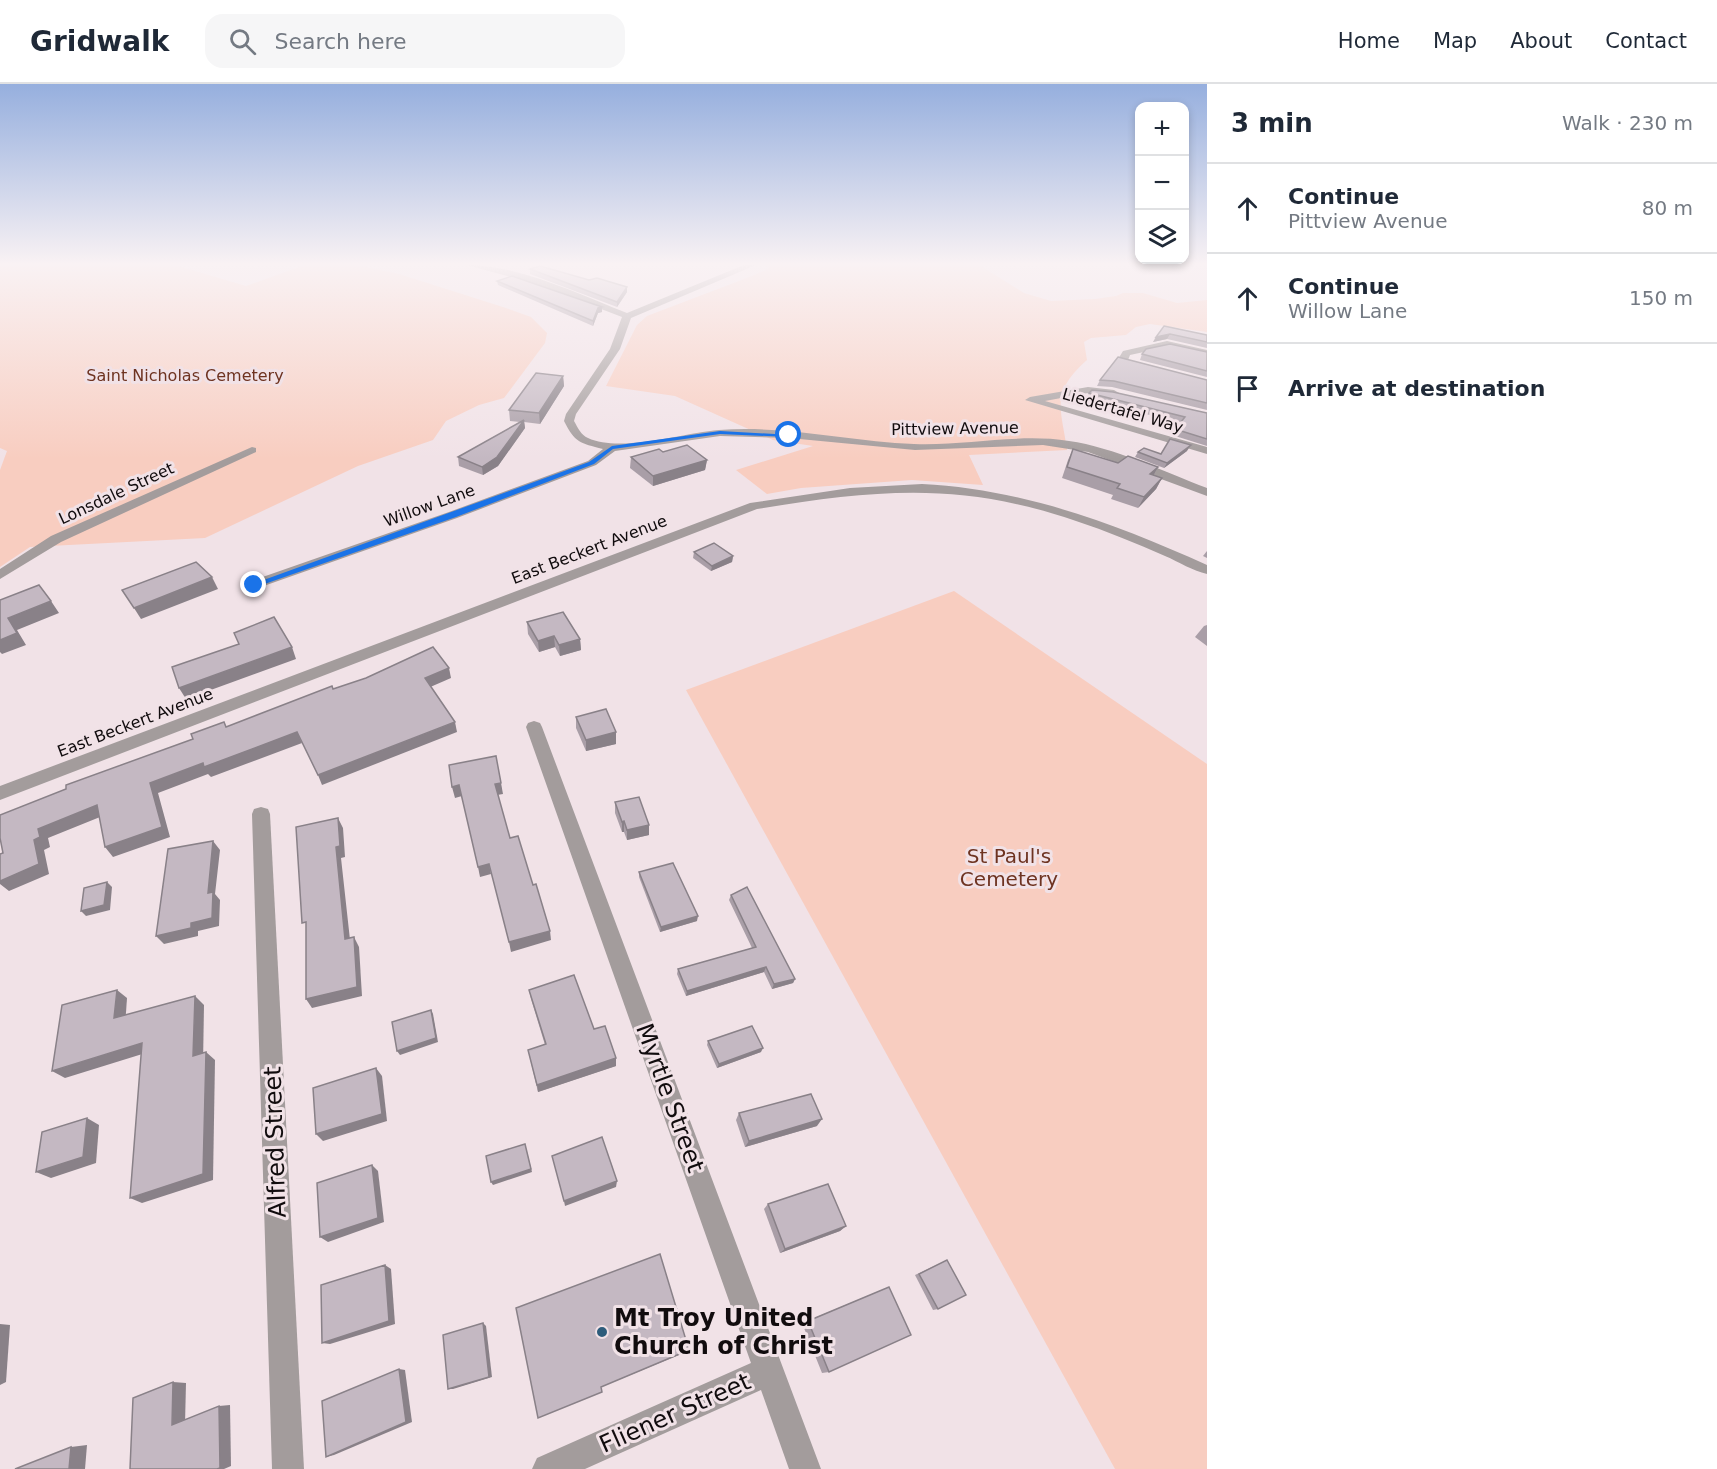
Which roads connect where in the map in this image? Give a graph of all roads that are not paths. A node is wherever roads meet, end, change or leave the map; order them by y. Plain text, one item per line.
1 (622, 330) edge
2 (1207, 353) edge
3 (1154, 369) edge
4 (1122, 395) edge
5 (612, 448) junction
6 (252, 450) dead end
7 (1207, 451) edge
8 (1207, 492) edge
9 (1207, 570) edge
10 (0, 575) edge
11 (254, 585) dead end
12 (534, 726) dead end
13 (0, 793) edge
14 (261, 814) dead end
15 (770, 1371) junction
16 (288, 1469) edge
17 (548, 1469) edge
18 (805, 1469) edge

1 - 5 street, Pittview Avenue
2 - 3 street
4 - 7 street, Liedertafel Way
5 - 8 street, Pittview Avenue
5 - 11 street, Willow Lane
6 - 10 street, Lonsdale Street
9 - 13 street, East Beckert Avenue
12 - 15 street, Myrtle Street
14 - 16 street, Alfred Street
15 - 17 street, Fliener Street
15 - 18 street, Myrtle Street

